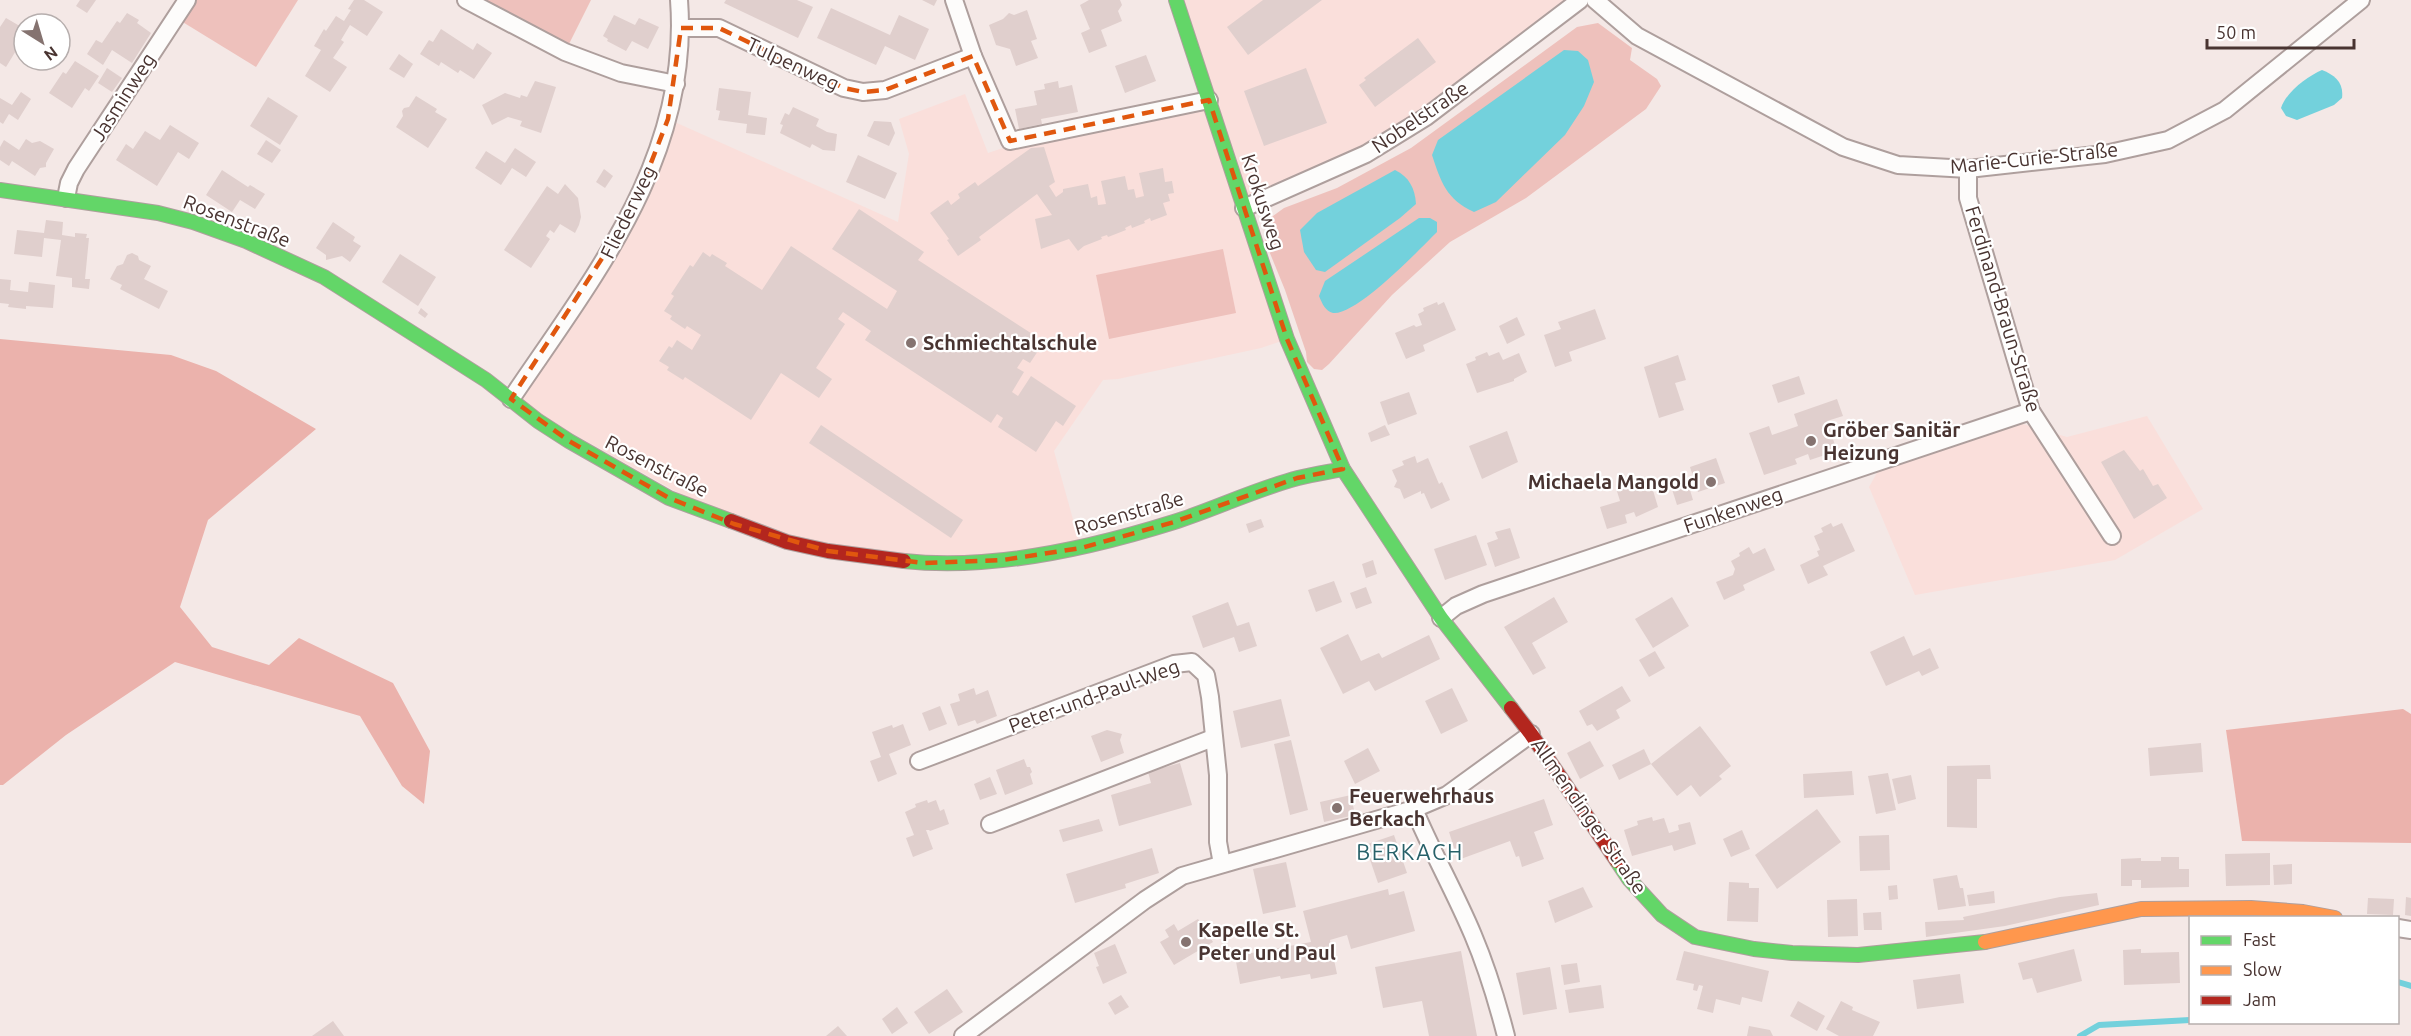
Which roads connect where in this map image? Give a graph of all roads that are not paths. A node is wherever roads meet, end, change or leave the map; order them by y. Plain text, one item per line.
1 (187, 0) edge
2 (466, 0) edge
3 (679, 0) edge
4 (954, 0) edge
5 (1176, 0) edge
6 (1580, 0) edge
7 (1596, 0) edge
8 (2361, 0) edge
9 (681, 28) junction
10 (973, 56) junction
11 (676, 84) junction
12 (1209, 100) junction
13 (1968, 169) junction
14 (0, 190) edge
15 (66, 198) junction
16 (1244, 208) junction
17 (511, 399) junction
18 (2031, 411) junction
19 (1319, 414) joint
20 (1343, 469) junction
21 (2112, 536) dead end
22 (1441, 618) junction
23 (1531, 734) junction
24 (1213, 738) junction
25 (919, 761) dead end
26 (1414, 809) junction
27 (990, 824) dead end
28 (1222, 864) junction
29 (2324, 916) edge
30 (963, 1036) edge
31 (1506, 1036) edge

1 - 15 street, Jasminweg
2 - 11 street
3 - 9 street, Fliederweg
4 - 10 street
5 - 12 street, Krokusweg
6 - 16 street, Nobelstraße
7 - 13 street, Marie-Curie-Straße
8 - 13 street, Marie-Curie-Straße
9 - 10 street, Tulpenweg
9 - 11 street, Fliederweg
10 - 12 street
11 - 17 street, Fliederweg
12 - 16 street, Krokusweg
13 - 18 street, Ferdinand-Braun-Straße
14 - 15 street, Rosenstraße
15 - 17 street, Rosenstraße
16 - 19 street, Krokusweg
17 - 20 street, Rosenstraße
18 - 21 street, Ferdinand-Braun-Straße
18 - 22 street, Funkenweg
19 - 20 street, Allmendinger Straße
20 - 22 street, Allmendinger Straße
22 - 23 street, Allmendinger Straße
23 - 26 street
23 - 29 street, Allmendinger Straße
24 - 25 street, Peter-und-Paul-Weg
24 - 27 street
24 - 28 street, Peter-und-Paul-Weg
26 - 28 street
26 - 31 street
28 - 30 street

